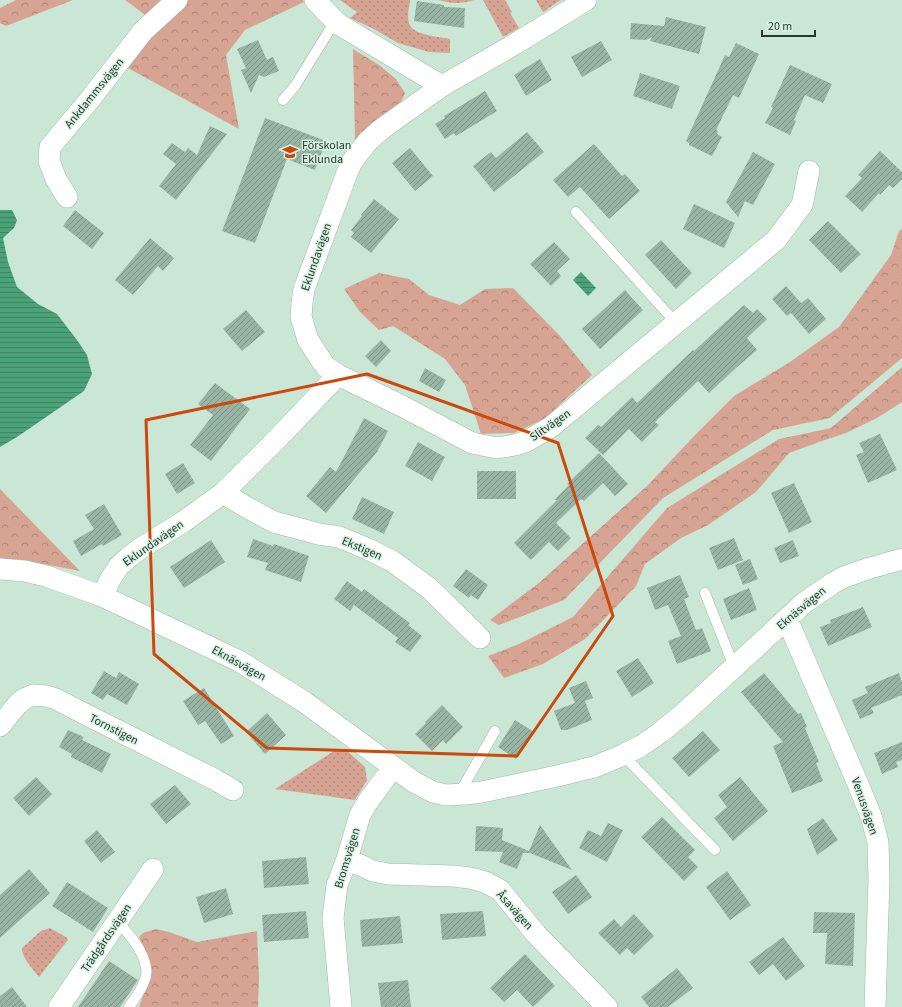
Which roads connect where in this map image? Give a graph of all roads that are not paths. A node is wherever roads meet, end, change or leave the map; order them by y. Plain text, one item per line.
1 (177, 0) edge
2 (315, 0) edge
3 (586, 0) edge
4 (335, 21) junction
5 (442, 86) junction
6 (283, 100) dead end
7 (809, 171) dead end
8 (67, 197) dead end
9 (576, 212) dead end
10 (676, 323) junction
11 (338, 375) junction
12 (223, 493) junction
13 (902, 559) edge
14 (0, 569) edge
15 (706, 594) dead end
16 (102, 596) junction
17 (787, 619) junction
18 (480, 638) dead end
19 (734, 667) junction
20 (0, 726) edge
21 (495, 731) dead end
22 (623, 755) junction
23 (393, 767) junction
24 (233, 790) dead end
25 (459, 794) junction
26 (714, 850) dead end
27 (347, 859) junction
28 (153, 869) dead end
29 (118, 922) junction
30 (59, 1007) edge
31 (129, 1007) edge
32 (341, 1007) edge
33 (607, 1007) edge
34 (875, 1007) edge

1 - 8 street, Ankdammsvägen
2 - 4 street
3 - 5 street, Eklundavägen
4 - 5 street
4 - 6 lane
5 - 11 street, Eklundavägen
7 - 10 street, Slitvägen
9 - 10 lane
10 - 11 street, Slitvägen
11 - 12 street, Eklundavägen
12 - 16 street, Eklundavägen
12 - 18 street, Ekstigen
13 - 17 street, Eknäsvägen
14 - 16 street, Eknäsvägen
15 - 19 lane
16 - 23 street, Eknäsvägen
17 - 19 street, Eknäsvägen
17 - 34 street, Venusvägen
19 - 22 street, Eknäsvägen
20 - 24 street, Tornstigen
21 - 25 lane
22 - 25 street, Eknäsvägen
22 - 26 lane
23 - 25 street, Eknäsvägen
23 - 27 street, Bromsvägen
27 - 32 street, Bromsvägen
27 - 33 street, Åsavägen
28 - 29 street, Trädgårdsvägen
29 - 30 street, Trädgårdsvägen
29 - 31 lane

